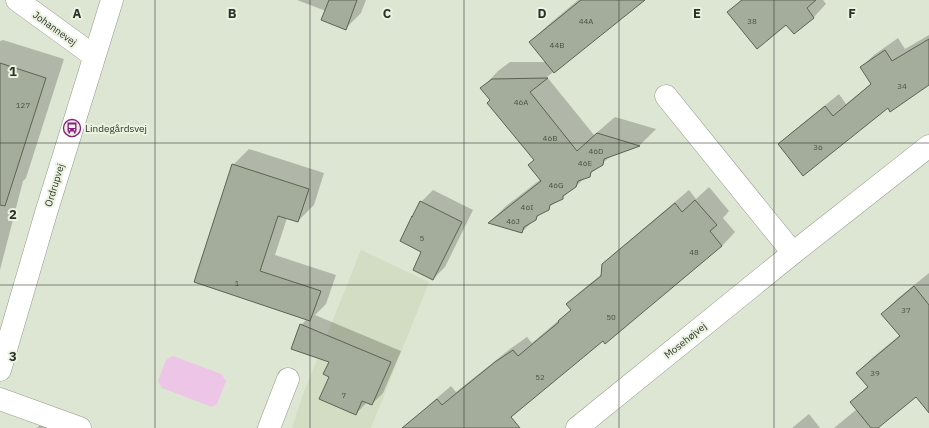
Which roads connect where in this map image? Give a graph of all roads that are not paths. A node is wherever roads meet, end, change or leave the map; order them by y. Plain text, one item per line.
1 (17, 0) edge
2 (112, 0) edge
3 (94, 56) junction
4 (666, 96) dead end
5 (929, 146) edge
6 (792, 252) junction
7 (0, 370) edge
8 (288, 379) dead end
9 (0, 399) edge
10 (80, 428) edge
11 (269, 428) edge
12 (577, 428) edge

1 - 3 street, Johannevej
2 - 3 street, Ordrupvej
3 - 7 street, Ordrupvej
4 - 6 street
5 - 6 street, Mosehøjvej
6 - 12 street, Mosehøjvej
8 - 11 street
9 - 10 street

